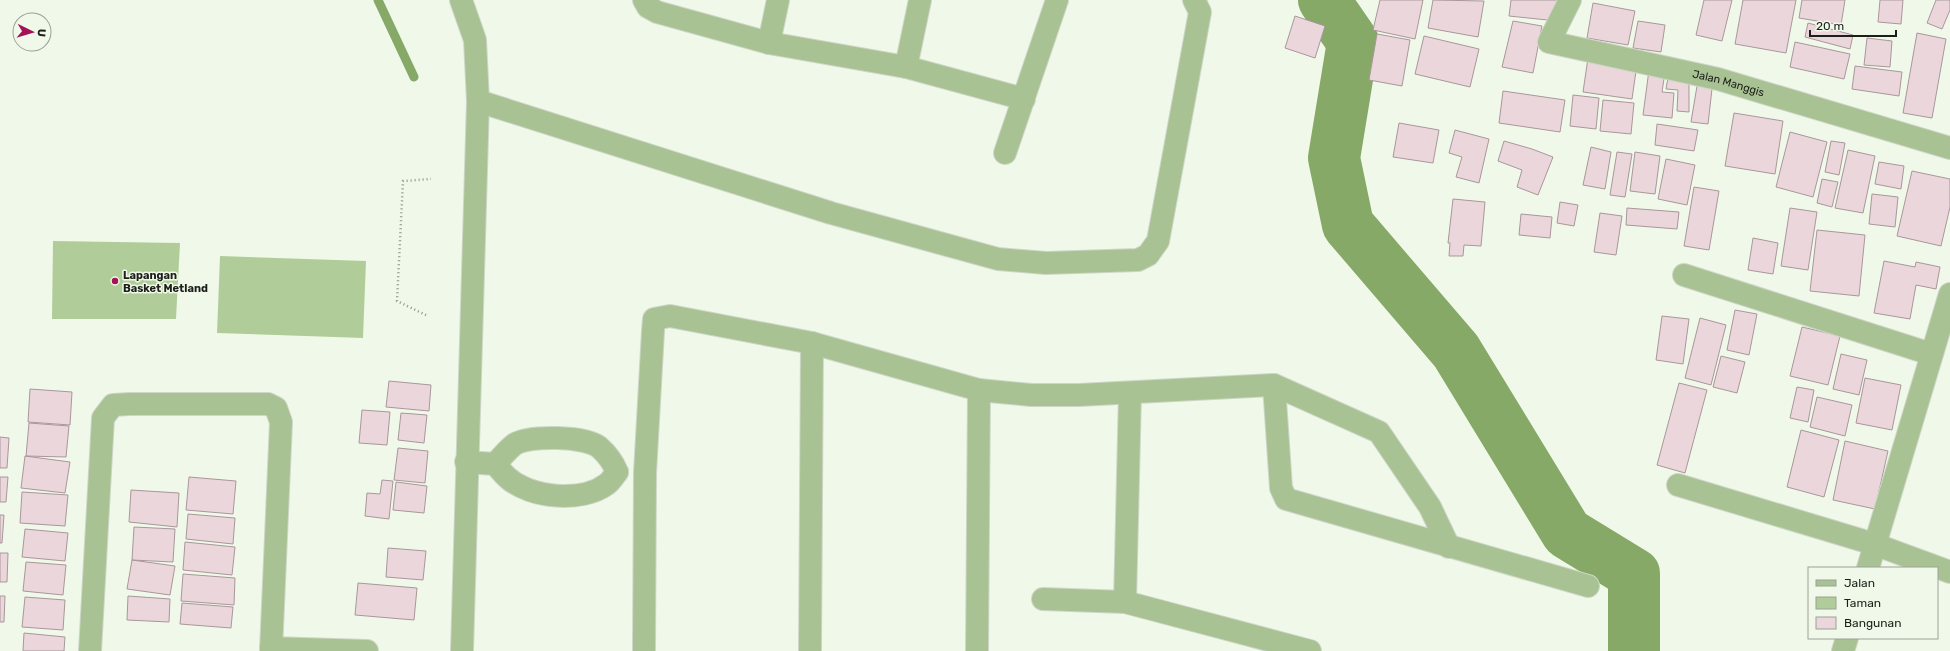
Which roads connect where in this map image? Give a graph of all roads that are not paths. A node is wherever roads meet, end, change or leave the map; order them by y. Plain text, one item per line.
1 (461, 0) edge
2 (644, 0) edge
3 (778, 0) edge
4 (920, 0) edge
5 (1057, 0) edge
6 (1194, 0) edge
7 (1570, 0) edge
8 (769, 43) junction
9 (906, 67) junction
10 (1024, 99) junction
11 (478, 101) junction
12 (1950, 148) edge
13 (1005, 153) dead end
14 (1684, 275) dead end
15 (1950, 294) edge
16 (812, 343) junction
17 (1931, 354) junction
18 (1274, 385) junction
19 (979, 390) junction
20 (1130, 393) junction
21 (466, 462) junction
22 (495, 464) junction
23 (617, 472) junction
24 (645, 474) junction
25 (1678, 485) dead end
26 (1874, 544) junction
27 (1449, 547) junction
28 (1868, 567) edge
29 (1936, 567) edge
30 (1938, 568) edge
31 (1950, 572) edge
32 (1588, 586) dead end
33 (1043, 599) dead end
34 (1126, 602) junction
35 (1848, 639) edge
36 (1268, 646) edge
37 (271, 649) edge
38 (90, 651) edge
39 (367, 651) edge
40 (462, 651) edge
41 (644, 651) edge
42 (810, 651) edge
43 (978, 651) edge
44 (1310, 651) edge
45 (1843, 651) edge

1 - 11 street
2 - 8 street
3 - 8 street
4 - 9 street
5 - 10 street
6 - 11 street
7 - 12 street, Jalan Manggis
8 - 9 street
9 - 10 street
10 - 13 street
11 - 21 street
14 - 17 street
15 - 17 street
16 - 19 street
16 - 24 street
16 - 42 street
17 - 26 street
18 - 20 street
18 - 27 street
18 - 27 street
19 - 20 street
19 - 43 street
20 - 34 street
21 - 22 street
21 - 40 street
22 - 23 street
22 - 23 street
23 - 24 street
24 - 41 street
25 - 26 street
26 - 28 street
26 - 29 street
27 - 32 street
30 - 31 street
33 - 34 street
34 - 36 street
35 - 45 street
36 - 44 street
37 - 38 street
37 - 39 street

